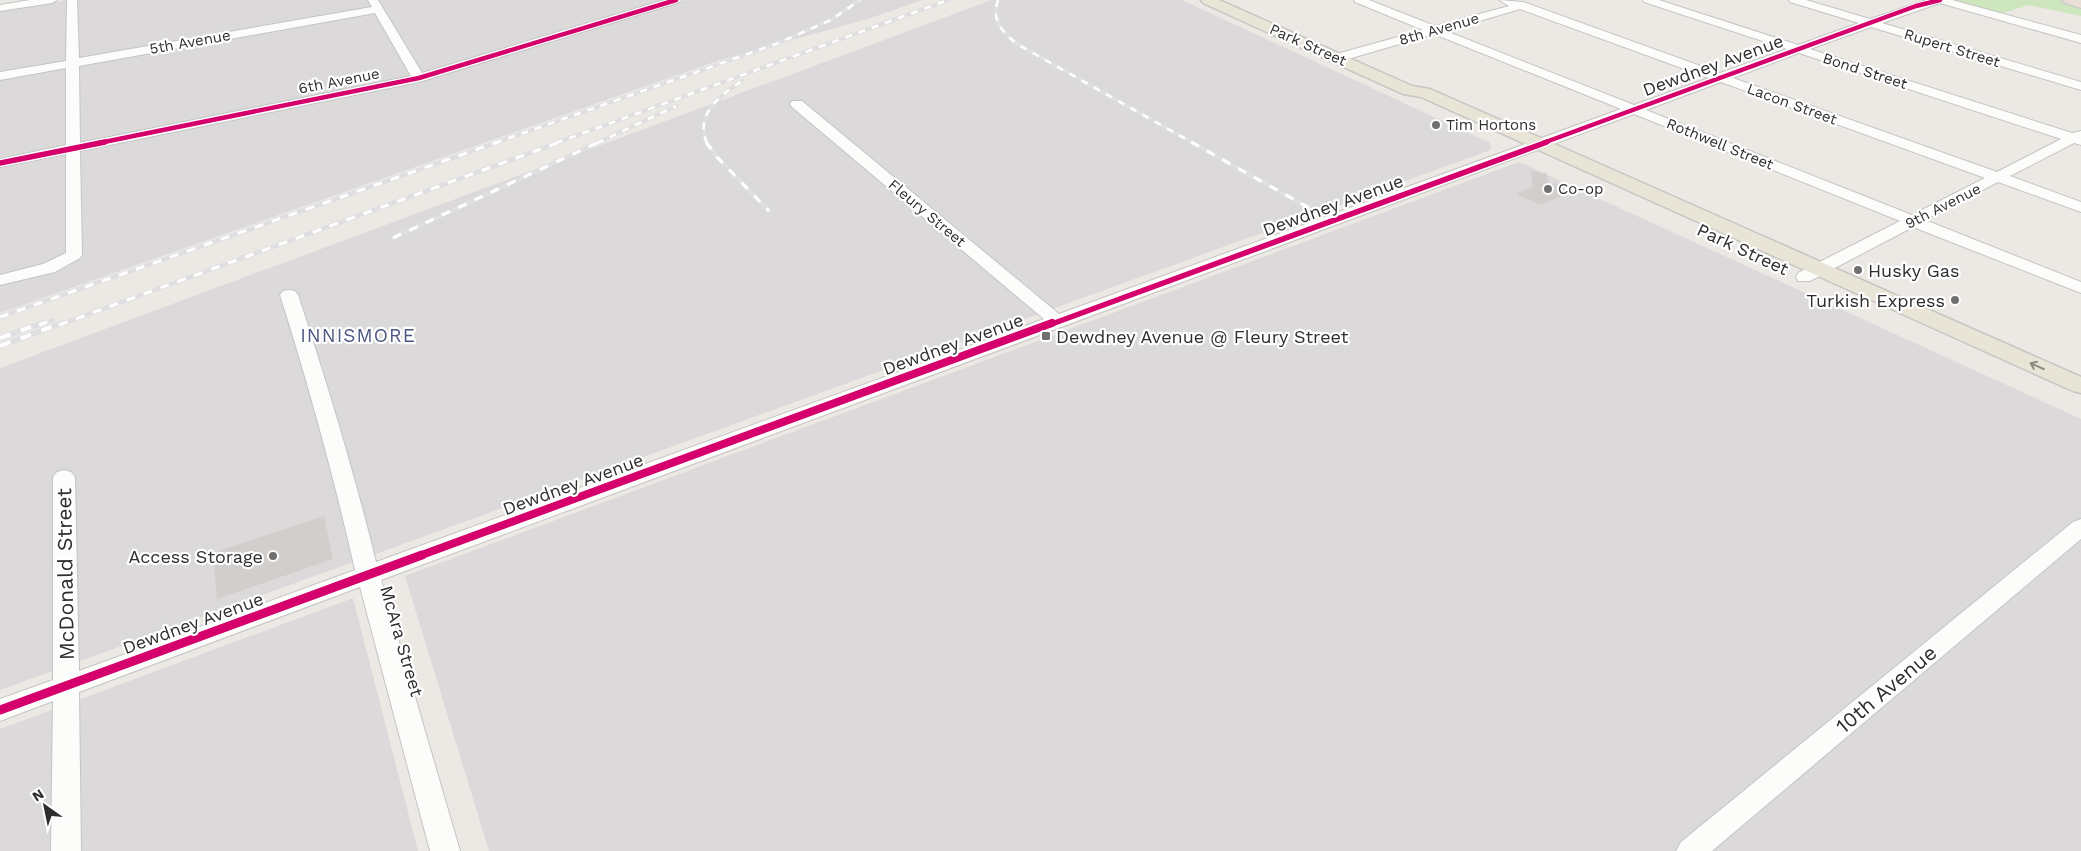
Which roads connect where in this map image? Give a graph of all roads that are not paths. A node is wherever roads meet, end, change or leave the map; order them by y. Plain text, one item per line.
1 (52, 0) edge
2 (72, 0) edge
3 (676, 0) edge
4 (1208, 0) edge
5 (1359, 0) edge
6 (1504, 0) edge
7 (1542, 0) edge
8 (1648, 0) edge
9 (1794, 0) edge
10 (1940, 0) edge
11 (2070, 0) edge
12 (1921, 3) edge
13 (2081, 3) edge
14 (376, 5) edge
15 (1520, 6) junction
16 (0, 8) edge
17 (1870, 23) junction
18 (1435, 30) junction
19 (2081, 39) edge
20 (1799, 49) junction
21 (1336, 58) junction
22 (73, 63) junction
23 (0, 76) edge
24 (418, 78) junction
25 (1721, 78) junction
26 (2081, 86) edge
27 (797, 104) dead end
28 (1635, 110) junction
29 (2078, 138) edge
30 (1534, 147) junction
31 (72, 148) junction
32 (0, 163) edge
33 (1998, 177) junction
34 (2081, 207) edge
35 (1914, 221) junction
36 (1812, 273) junction
37 (0, 280) edge
38 (2081, 288) edge
39 (289, 295) dead end
40 (1058, 322) junction
41 (2081, 386) edge
42 (2081, 404) edge
43 (64, 478) dead end
44 (2081, 527) edge
45 (368, 575) junction
46 (66, 686) junction
47 (0, 710) edge
48 (66, 851) edge
49 (445, 851) edge
50 (1691, 851) edge

1 - 16 street
2 - 22 street
3 - 24 street, 6th Avenue
4 - 21 main road, Park Street
5 - 18 street, Rothwell Street
6 - 15 street, Lacon Street
7 - 15 street, 8th Avenue
8 - 20 street, Bond Street
9 - 17 street, Rupert Street
10 - 12 street, Dewdney Avenue
10 - 19 street
11 - 13 highway
12 - 17 street, Dewdney Avenue
14 - 22 street, 5th Avenue
14 - 24 street
15 - 18 street, 8th Avenue
15 - 25 street, Lacon Street
17 - 20 street, Dewdney Avenue
17 - 26 street, Rupert Street
18 - 21 street, 8th Avenue
18 - 28 street, Rothwell Street
20 - 25 street, Dewdney Avenue
20 - 29 street, Bond Street
21 - 30 main road, Park Street
22 - 23 street, 5th Avenue
22 - 31 street
24 - 31 street, 6th Avenue
25 - 28 street, Dewdney Avenue
25 - 33 street, Lacon Street
27 - 40 street, Fleury Street
28 - 30 street, Dewdney Avenue
28 - 35 street, Rothwell Street
29 - 33 street, 9th Avenue
30 - 36 main road, Park Street
30 - 40 street, Dewdney Avenue
31 - 32 street, 6th Avenue
31 - 37 street
33 - 34 street, Lacon Street
33 - 35 street, 9th Avenue
35 - 36 street, 9th Avenue
35 - 38 street, Rothwell Street
41 -> 36 main road, Park Street
36 - 42 main road, Park Street
39 - 45 street, McAra Street
40 - 45 street, Dewdney Avenue
43 - 46 street, McDonald Street
44 - 50 street, 10th Avenue
45 - 46 street, Dewdney Avenue
45 - 49 street, McAra Street
46 - 47 street, Dewdney Avenue
46 - 48 street, McDonald Street

